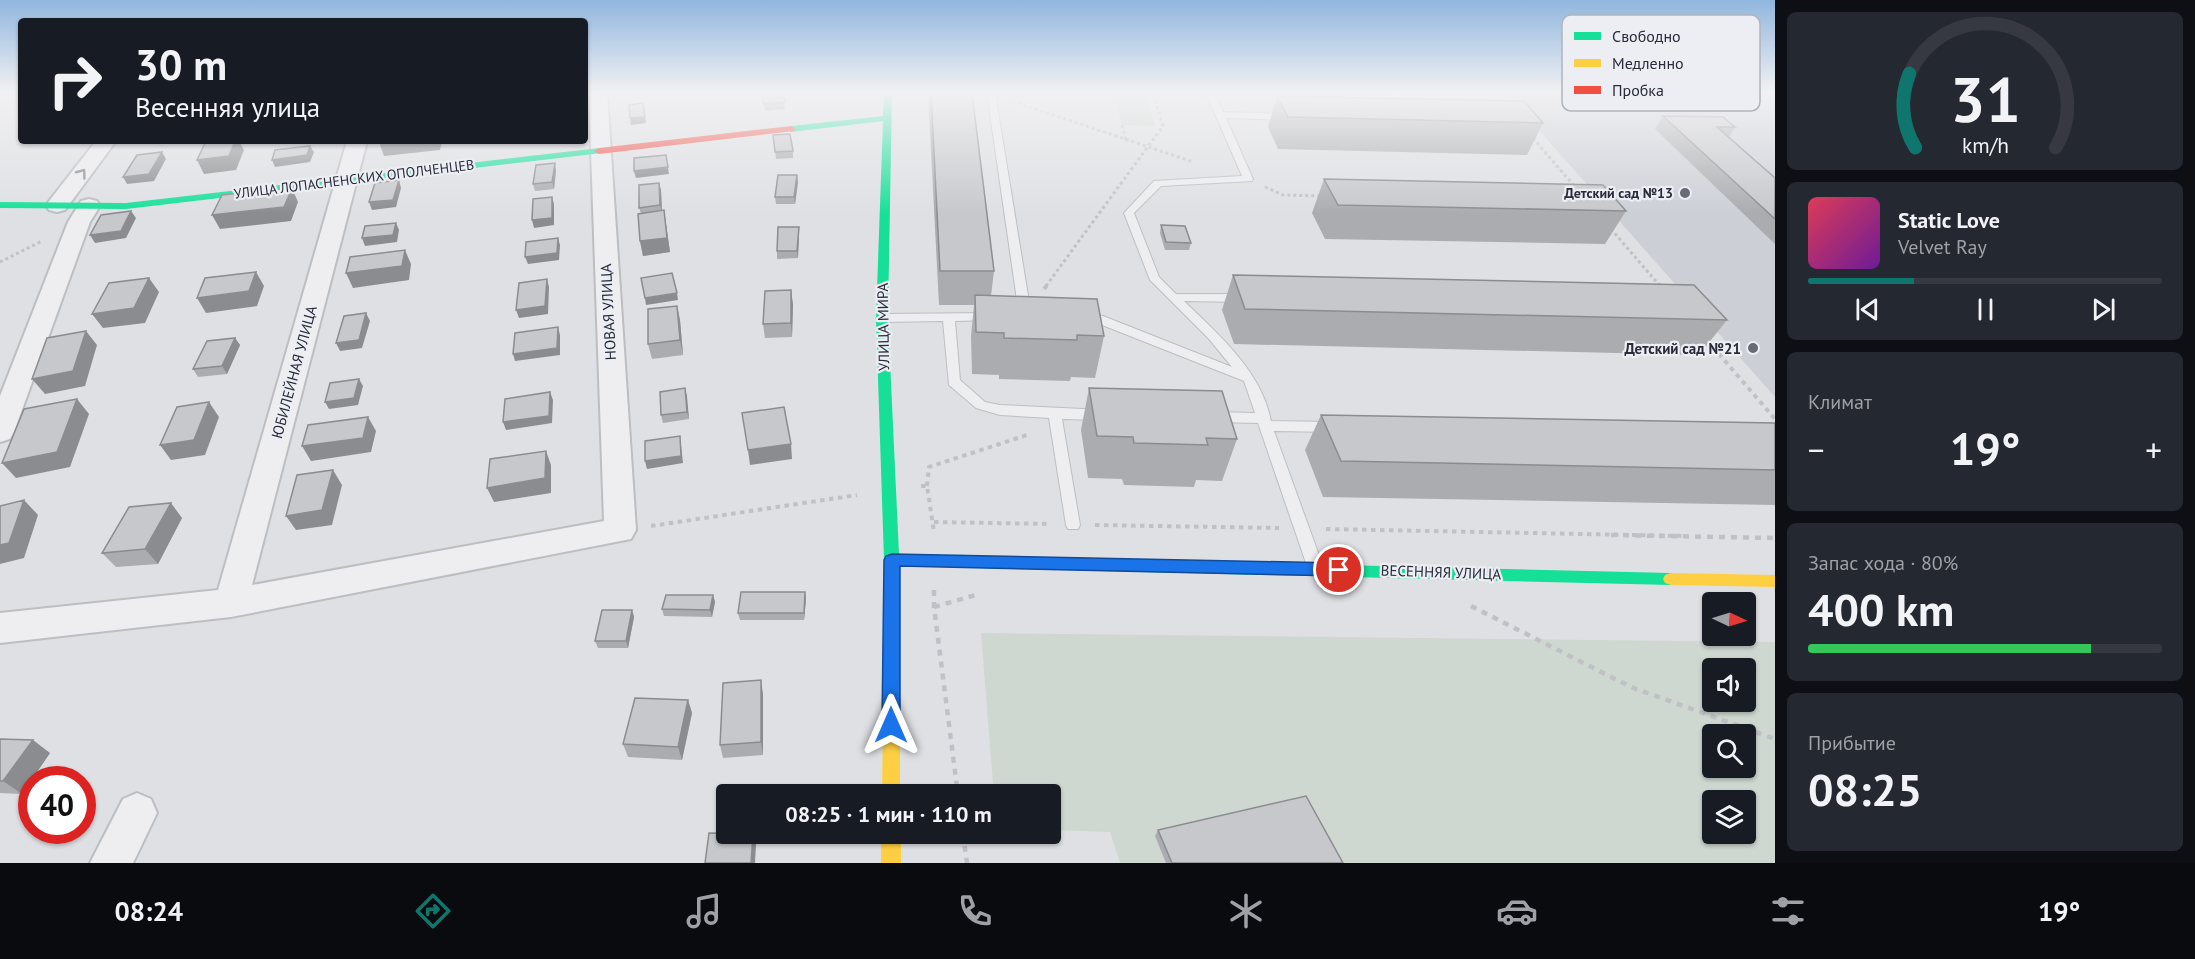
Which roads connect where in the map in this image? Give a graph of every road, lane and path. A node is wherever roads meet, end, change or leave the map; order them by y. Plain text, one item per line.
1 (599, 133) edge
2 (745, 133) edge
3 (886, 133) edge
4 (996, 133) edge
5 (1124, 133) edge
6 (1158, 133) edge
7 (1228, 133) edge
8 (1530, 133) edge
9 (1126, 140) dead end
10 (104, 144) edge
11 (356, 144) edge
12 (600, 149) junction
13 (346, 180) junction
14 (1580, 193) edge
15 (57, 205) junction
16 (0, 206) edge
17 (84, 214) junction
18 (1611, 229) edge
19 (0, 262) edge
20 (1666, 292) edge
21 (1174, 297) junction
22 (1251, 298) edge
23 (949, 317) junction
24 (1020, 317) junction
25 (882, 318) junction
26 (1067, 318) edge
27 (1705, 338) edge
28 (1249, 378) junction
29 (1113, 415) edge
30 (1194, 416) edge
31 (1056, 419) junction
32 (1775, 419) edge
33 (1265, 422) junction
34 (1350, 428) edge
35 (0, 432) edge
36 (927, 486) junction
37 (889, 490) junction
38 (824, 500) dead end
39 (934, 522) junction
40 (1073, 525) junction
41 (1302, 528) junction
42 (620, 530) junction
43 (1775, 538) edge
44 (892, 560) junction
45 (934, 561) junction
46 (1316, 569) junction
47 (1775, 581) edge
48 (986, 592) dead end
49 (1460, 601) dead end
50 (231, 603) junction
51 (934, 607) junction
52 (0, 628) edge
53 (1775, 739) edge
54 (891, 784) edge
55 (957, 784) edge
56 (137, 813) dead end
57 (891, 844) edge
58 (964, 844) edge
59 (111, 863) edge
60 (891, 863) edge
61 (967, 863) edge

1 - 12 street, НОВАЯ УЛИЦА
2 - 12 street, УЛИЦА ЛОПАСНЕНСКИХ ОПОЛЧЕНЦЕВ
3 - 25 street, УЛИЦА МИРА
4 - 24 lane
5 - 9 path
6 - 24 path
7 - 21 lane
8 - 14 path
15 -> 10 street
11 - 13 street, ЮБИЛЕЙНАЯ УЛИЦА
12 - 13 street, УЛИЦА ЛОПАСНЕНСКИХ ОПОЛЧЕНЦЕВ
12 - 42 street, НОВАЯ УЛИЦА
13 - 17 street, УЛИЦА ЛОПАСНЕНСКИХ ОПОЛЧЕНЦЕВ
13 - 50 street, ЮБИЛЕЙНАЯ УЛИЦА
15 - 16 street, УЛИЦА ЛОПАСНЕНСКИХ ОПОЛЧЕНЦЕВ
15 - 17 street, УЛИЦА ЛОПАСНЕНСКИХ ОПОЛЧЕНЦЕВ
17 - 19 path
17 - 35 street
18 - 20 path
21 - 22 lane
21 - 28 lane
23 - 24 lane
23 - 25 lane
23 - 31 lane
25 - 37 street, УЛИЦА МИРА
26 - 28 lane
27 - 32 path
28 - 33 lane
29 - 31 lane
30 - 33 lane
31 - 36 path
31 - 40 lane
33 - 34 lane
33 - 41 lane
36 - 37 path
36 - 39 path
37 - 44 street, УЛИЦА МИРА
38 - 42 path
39 - 40 path
39 - 45 path
40 - 41 path
41 - 43 path
41 - 46 lane
42 - 50 street
44 - 45 street, ВЕСЕННЯЯ УЛИЦА
44 - 54 street, УЛИЦА МИРА
45 - 46 street, ВЕСЕННЯЯ УЛИЦА
45 - 51 path
46 - 47 street, ВЕСЕННЯЯ УЛИЦА
48 - 51 path
49 - 53 path
50 - 52 street
51 - 55 path
56 - 59 street
57 - 60 street
58 - 61 path

